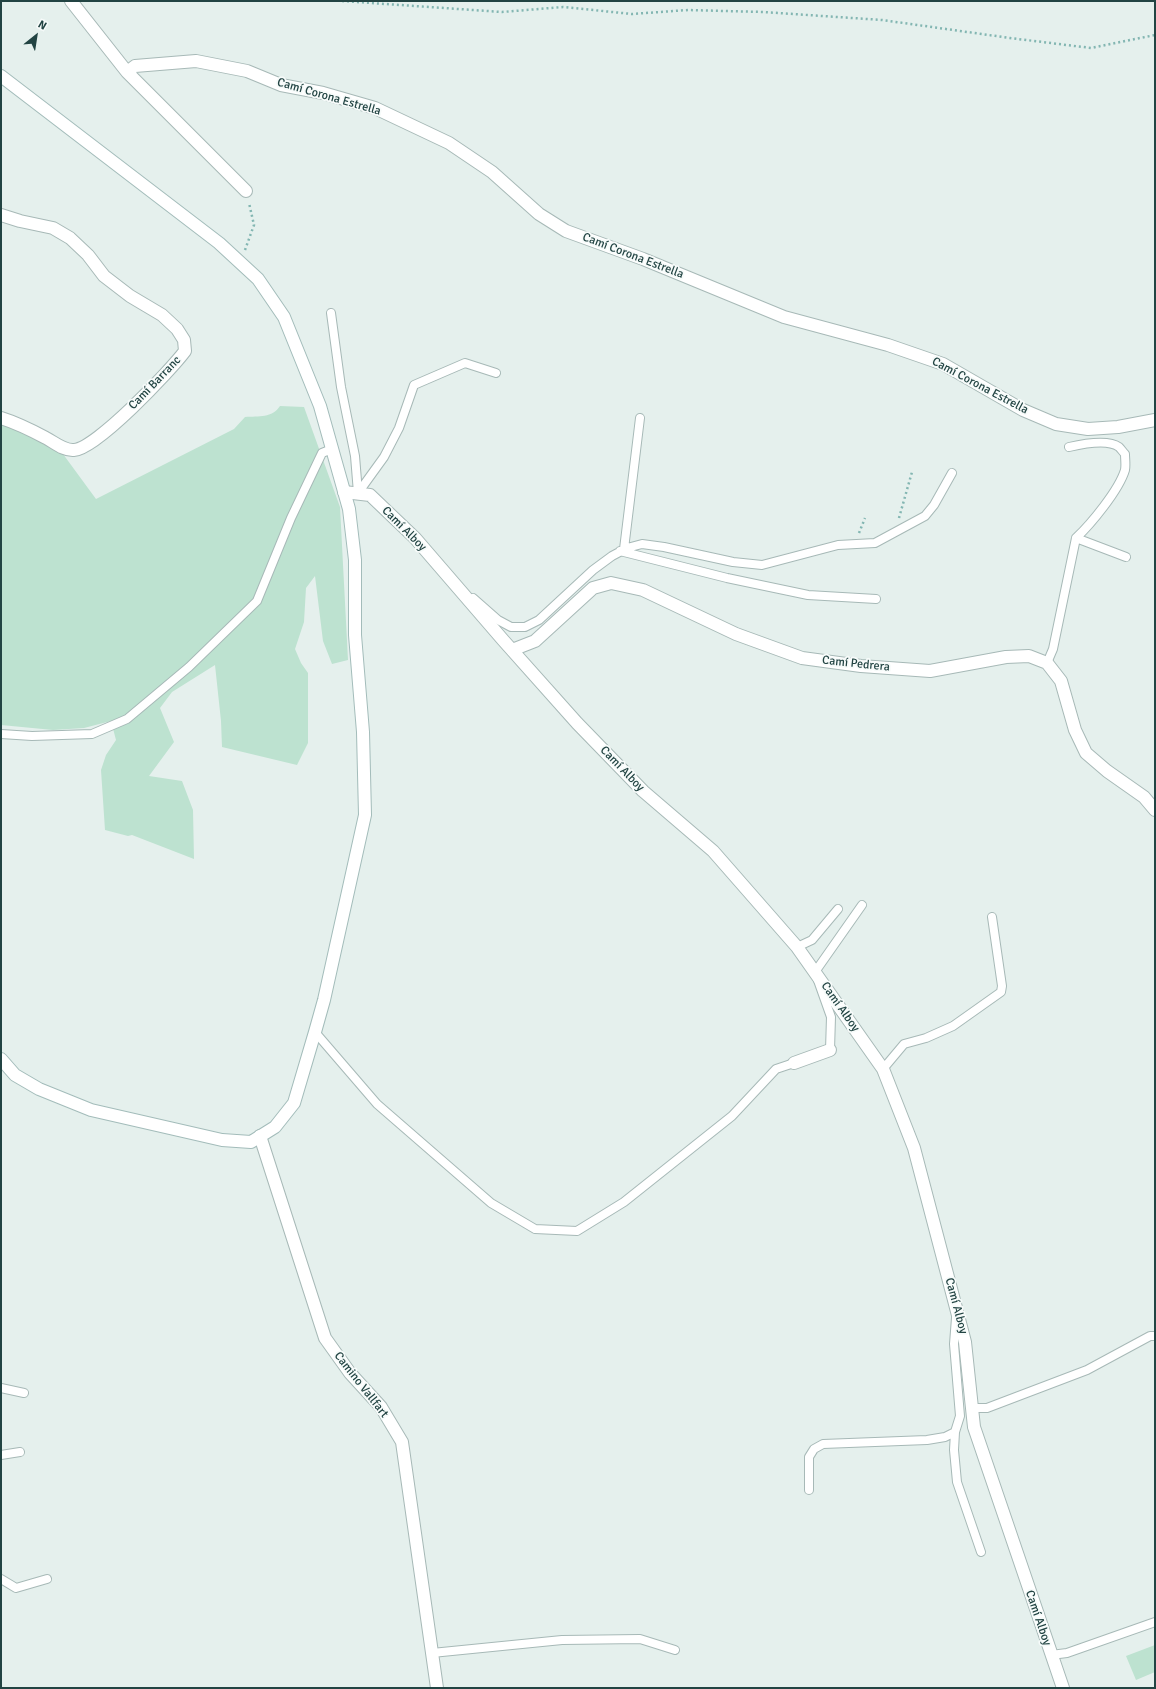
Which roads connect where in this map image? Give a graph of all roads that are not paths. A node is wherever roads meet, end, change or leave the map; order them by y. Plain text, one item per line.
1 (71, 1) edge
2 (127, 72) junction
3 (1, 76) edge
4 (246, 191) road end
5 (1, 215) edge
6 (330, 313) dead end
7 (496, 373) dead end
8 (1, 418) edge
9 (640, 418) dead end
10 (1155, 420) edge
11 (1070, 447) dead end
12 (332, 449) junction
13 (952, 473) dead end
14 (344, 492) junction
15 (358, 494) junction
16 (1076, 538) junction
17 (622, 550) junction
18 (1126, 557) dead end
19 (451, 580) junction
20 (876, 600) dead end
21 (512, 650) junction
22 (1047, 663) junction
23 (1, 734) edge
24 (1155, 810) edge
25 (862, 905) dead end
26 (838, 909) dead end
27 (992, 917) dead end
28 (797, 947) junction
29 (816, 972) junction
30 (315, 1032) junction
31 (830, 1050) joint
32 (1, 1059) edge
33 (794, 1063) joint
34 (883, 1069) junction
35 (260, 1136) junction
36 (956, 1310) junction
37 (1155, 1336) edge
38 (1, 1388) edge
39 (24, 1394) dead end
40 (972, 1408) junction
41 (955, 1432) junction
42 (20, 1452) dead end
43 (1, 1455) edge
44 (810, 1490) dead end
45 (982, 1552) dead end
46 (47, 1578) dead end
47 (1, 1579) edge
48 (1155, 1622) edge
49 (675, 1650) dead end
50 (432, 1654) junction
51 (1051, 1655) junction
52 (437, 1688) edge
53 (1063, 1688) edge

1 - 2 street
2 - 4 street
2 - 10 street, Camí Corona Estrella
3 - 12 street
5 - 8 street, Camí Barranc
6 - 15 lane
7 - 15 lane
9 - 17 lane
11 - 16 lane
12 - 14 street
12 - 23 lane
13 - 17 lane
14 - 15 street, Camí Alboy
14 - 30 street
15 - 19 street, Camí Alboy
16 - 18 lane
16 - 22 lane
17 - 19 lane
17 - 20 lane
19 - 21 street, Camí Alboy
21 - 22 street, Camí Pedrera
21 - 28 street, Camí Alboy
22 - 24 street
25 - 29 lane
26 - 28 lane
27 - 34 lane
28 - 29 street, Camí Alboy
29 - 31 lane
29 - 34 street, Camí Alboy
30 - 33 lane
30 - 35 street
31 - 33 street
32 - 35 street
34 - 36 street, Camí Alboy
35 - 50 street, Camino Vallfart
36 - 40 street, Camí Alboy
36 - 41 lane
37 - 40 lane
38 - 39 lane
40 - 51 street, Camí Alboy
41 - 44 lane
41 - 45 lane
42 - 43 lane
46 - 47 lane
48 - 51 lane
49 - 50 lane
50 - 52 street, Camino Vallfart
51 - 53 street, Camí Alboy

